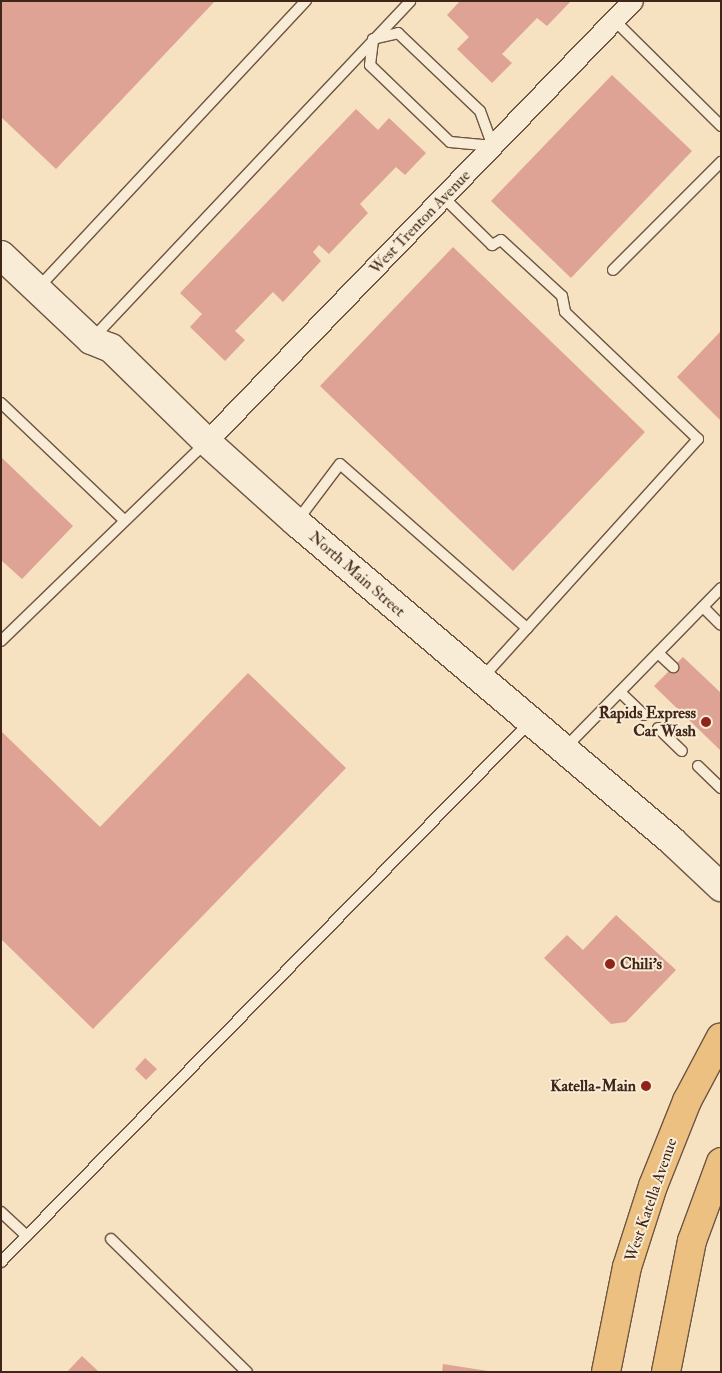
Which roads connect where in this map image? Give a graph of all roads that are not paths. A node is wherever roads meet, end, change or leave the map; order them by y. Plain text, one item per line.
1 (306, 1) edge
2 (410, 1) edge
3 (633, 1) edge
4 (614, 20) junction
5 (374, 39) junction
6 (721, 126) edge
7 (493, 146) junction
8 (721, 162) edge
9 (444, 197) junction
10 (1, 255) edge
11 (612, 270) dead end
12 (37, 289) junction
13 (91, 340) junction
14 (1, 403) edge
15 (207, 442) junction
16 (124, 520) junction
17 (296, 522) junction
18 (721, 588) edge
19 (703, 606) junction
20 (721, 625) edge
21 (527, 628) junction
22 (1, 641) edge
23 (658, 653) junction
24 (673, 667) dead end
25 (481, 680) junction
26 (620, 692) junction
27 (644, 715) dead end
28 (531, 722) junction
29 (658, 728) dead end
30 (564, 750) junction
31 (682, 751) dead end
32 (698, 766) dead end
33 (721, 788) edge
34 (721, 887) edge
35 (721, 1037) edge
36 (721, 1162) edge
37 (1, 1212) edge
38 (27, 1236) junction
39 (111, 1239) dead end
40 (1, 1262) edge
41 (247, 1372) edge
42 (606, 1372) edge
43 (666, 1372) edge

1 - 12 lane
2 - 5 lane
3 - 4 street, West Trenton Avenue
4 - 6 lane
4 - 7 street, West Trenton Avenue
5 - 7 lane
5 - 7 lane
5 - 13 lane
7 - 9 street, West Trenton Avenue
8 - 11 lane
9 - 15 street, West Trenton Avenue
9 - 21 lane
10 - 12 main road, North Main Street
12 - 13 main road, North Main Street
13 - 15 main road, North Main Street
14 - 16 lane
15 - 16 lane
15 - 17 main road, North Main Street
16 - 22 lane
17 - 21 lane
17 - 25 main road, North Main Street
18 - 19 lane
19 - 20 lane
19 - 23 lane
21 - 25 lane
23 - 24 lane
23 - 26 lane
25 - 28 main road, North Main Street
26 - 27 lane
26 - 30 lane
28 - 30 main road, North Main Street
28 - 38 lane
29 - 31 lane
30 - 34 main road, North Main Street
32 - 33 lane
35 - 42 main road, West Katella Avenue
36 - 43 main road
37 - 38 lane
38 - 40 lane
39 - 41 lane

